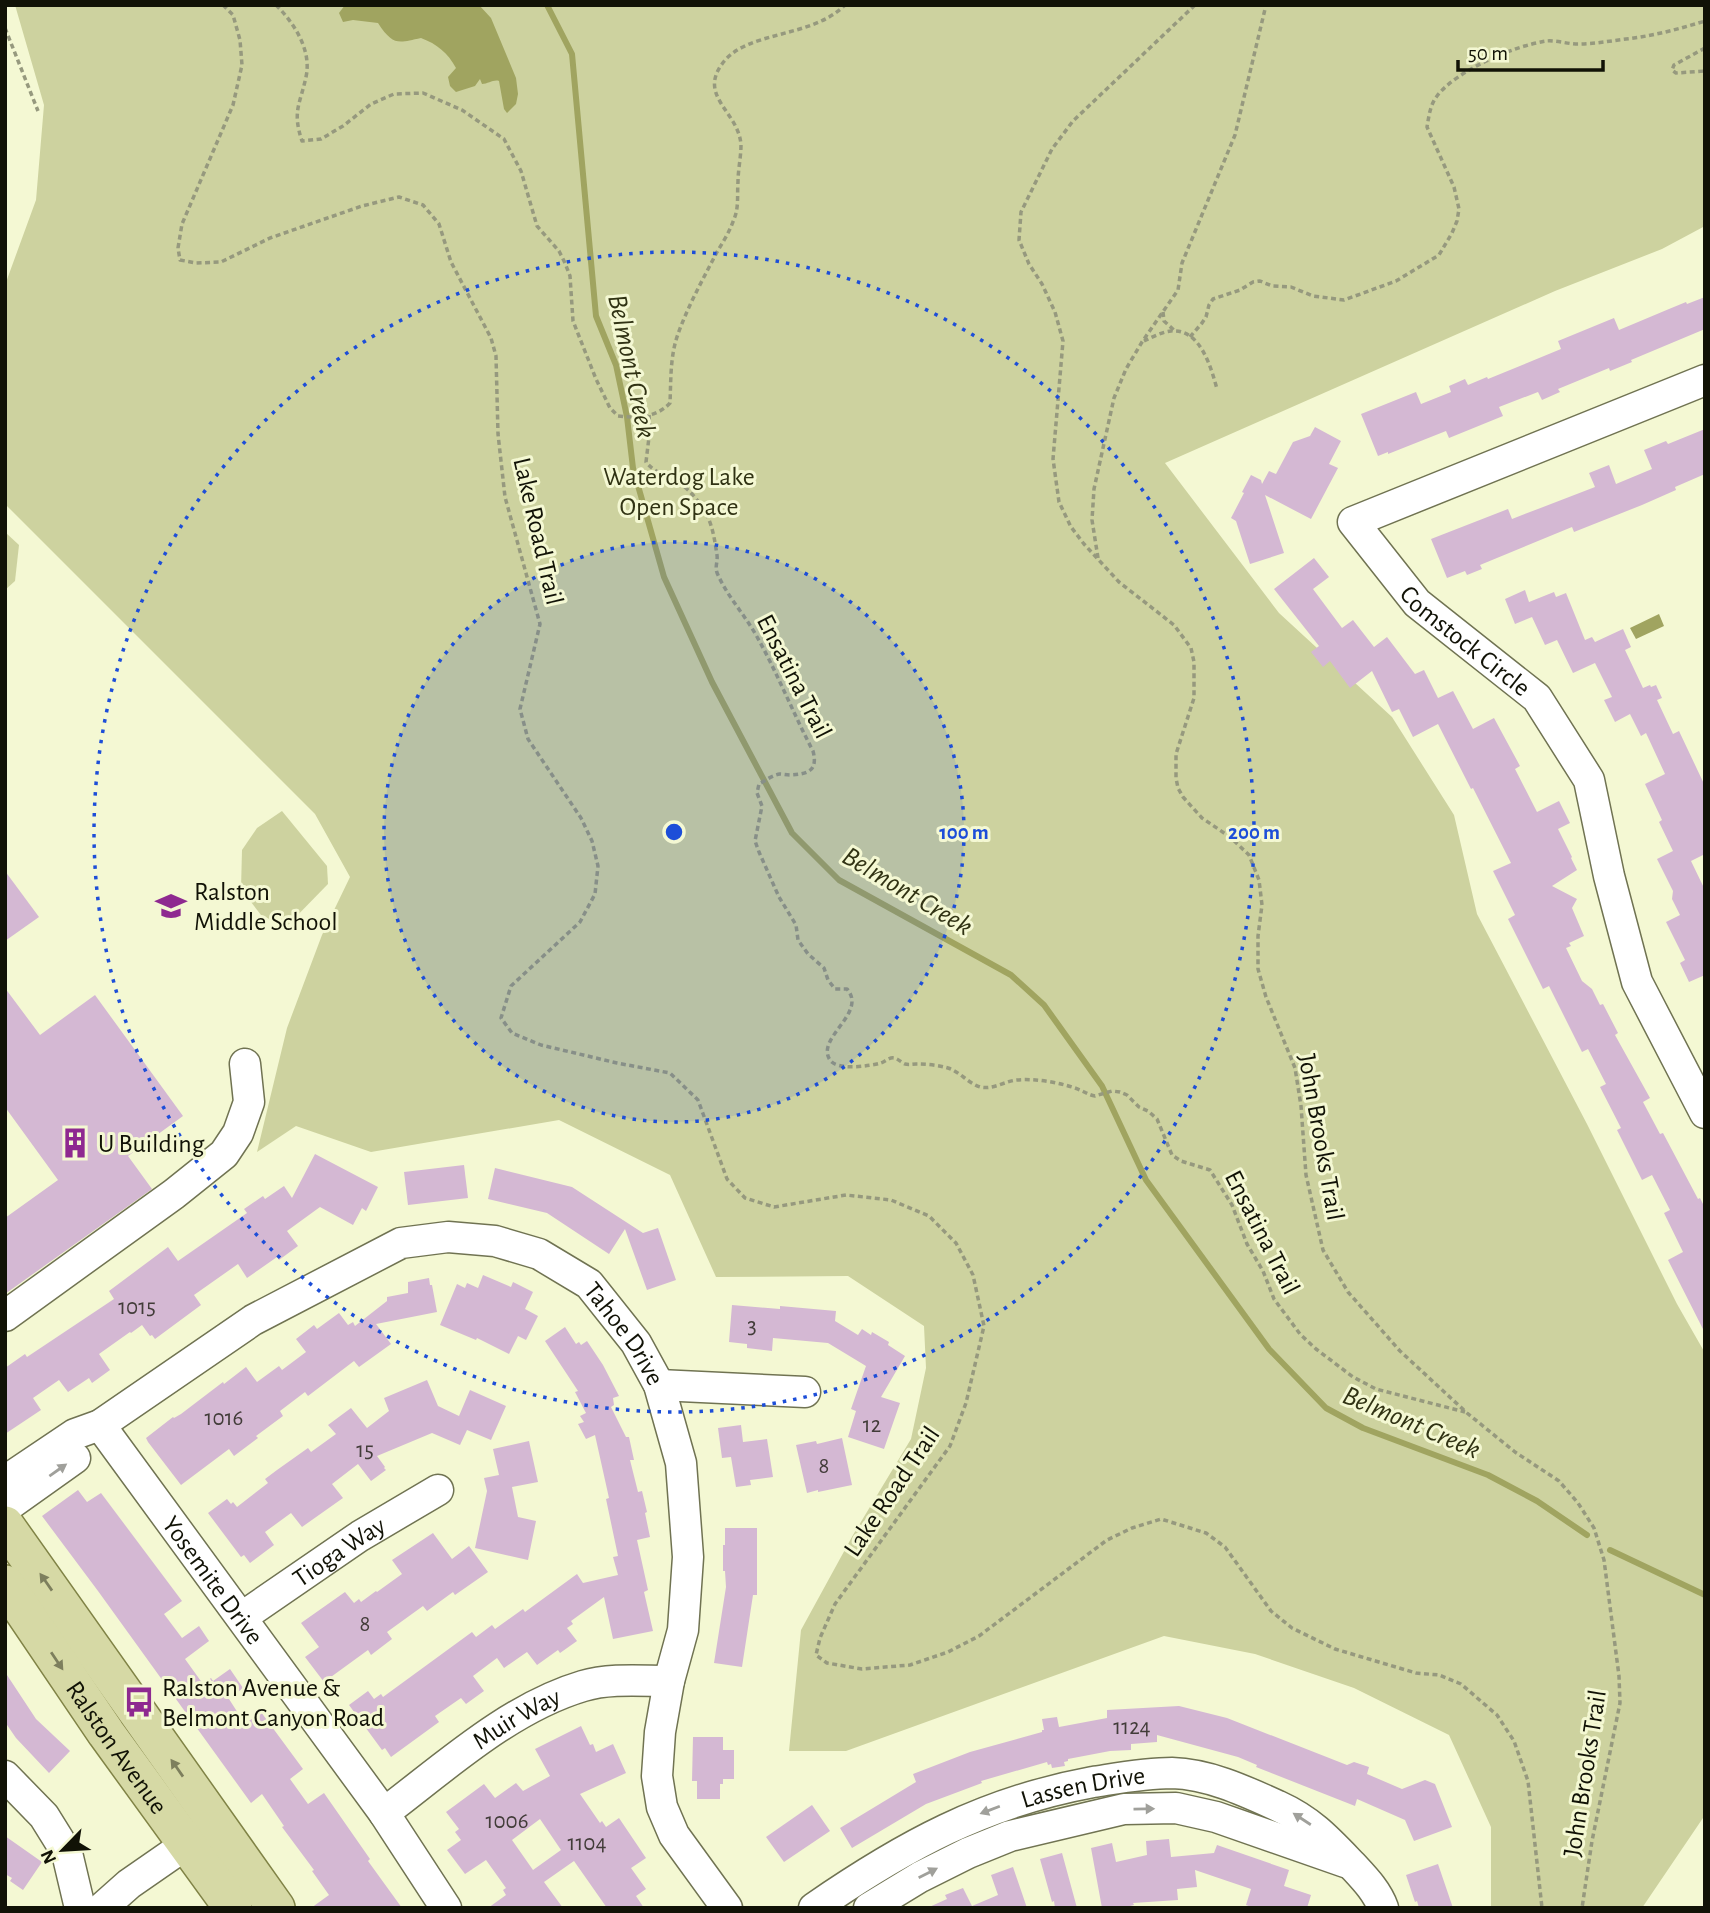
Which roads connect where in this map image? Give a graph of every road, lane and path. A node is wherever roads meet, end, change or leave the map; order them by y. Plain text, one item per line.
1 (223, 5) edge
2 (275, 5) edge
3 (845, 5) edge
4 (1195, 5) edge
5 (1266, 5) edge
6 (1705, 21) edge
7 (5, 28) edge
8 (1705, 48) edge
9 (1705, 71) edge
10 (38, 111) dead end
11 (1163, 312) junction
12 (1177, 331) junction
13 (1190, 337) junction
14 (1142, 342) junction
15 (1705, 380) edge
16 (1217, 389) dead end
17 (649, 415) junction
18 (1099, 560) junction
19 (245, 1063) dead end
20 (1705, 1113) edge
21 (5, 1316) edge
22 (659, 1385) junction
23 (805, 1392) dead end
24 (1467, 1413) junction
25 (100, 1425) junction
26 (7, 1483) edge
27 (438, 1490) dead end
28 (5, 1525) edge
29 (5, 1584) edge
30 (242, 1617) junction
31 (669, 1681) junction
32 (5, 1776) edge
33 (384, 1813) junction
34 (216, 1824) junction
35 (187, 1845) junction
36 (1352, 1865) junction
37 (80, 1908) edge
38 (102, 1908) edge
39 (233, 1908) edge
40 (276, 1908) edge
41 (446, 1908) edge
42 (727, 1908) edge
43 (814, 1908) edge
44 (869, 1908) edge
45 (1383, 1908) edge
46 (1542, 1908) edge
47 (1582, 1908) edge

1 - 46 path, Lake Road Trail
2 - 17 path
3 - 17 path
4 - 18 path, John Brooks Trail
5 - 11 path
6 - 13 path
7 - 10 path
8 - 9 path
11 - 12 path
11 - 14 path
12 - 13 path
12 - 14 path
13 - 16 path
14 - 18 path
15 - 20 street, Comstock Circle
17 - 24 path, Ensatina Trail
18 - 24 path, John Brooks Trail
19 - 21 street
22 - 23 street
22 - 25 street, Tahoe Drive
22 - 31 street, Tahoe Drive
24 - 47 path, John Brooks Trail
25 - 26 street, Tahoe Drive
25 - 30 street, Yosemite Drive
27 - 30 street, Tioga Way
34 -> 28 main road, Ralston Avenue
29 -> 35 main road, Ralston Avenue
30 - 33 street, Yosemite Drive
31 - 33 street, Muir Way
31 - 42 street, Tahoe Drive
32 - 37 street
33 - 41 street, Yosemite Drive
34 - 35 street
34 - 40 main road, Ralston Avenue
35 - 38 street
35 - 39 main road, Ralston Avenue
36 -> 43 street, Lassen Drive
44 -> 36 street, Lassen Drive
36 - 45 street, Lassen Drive

